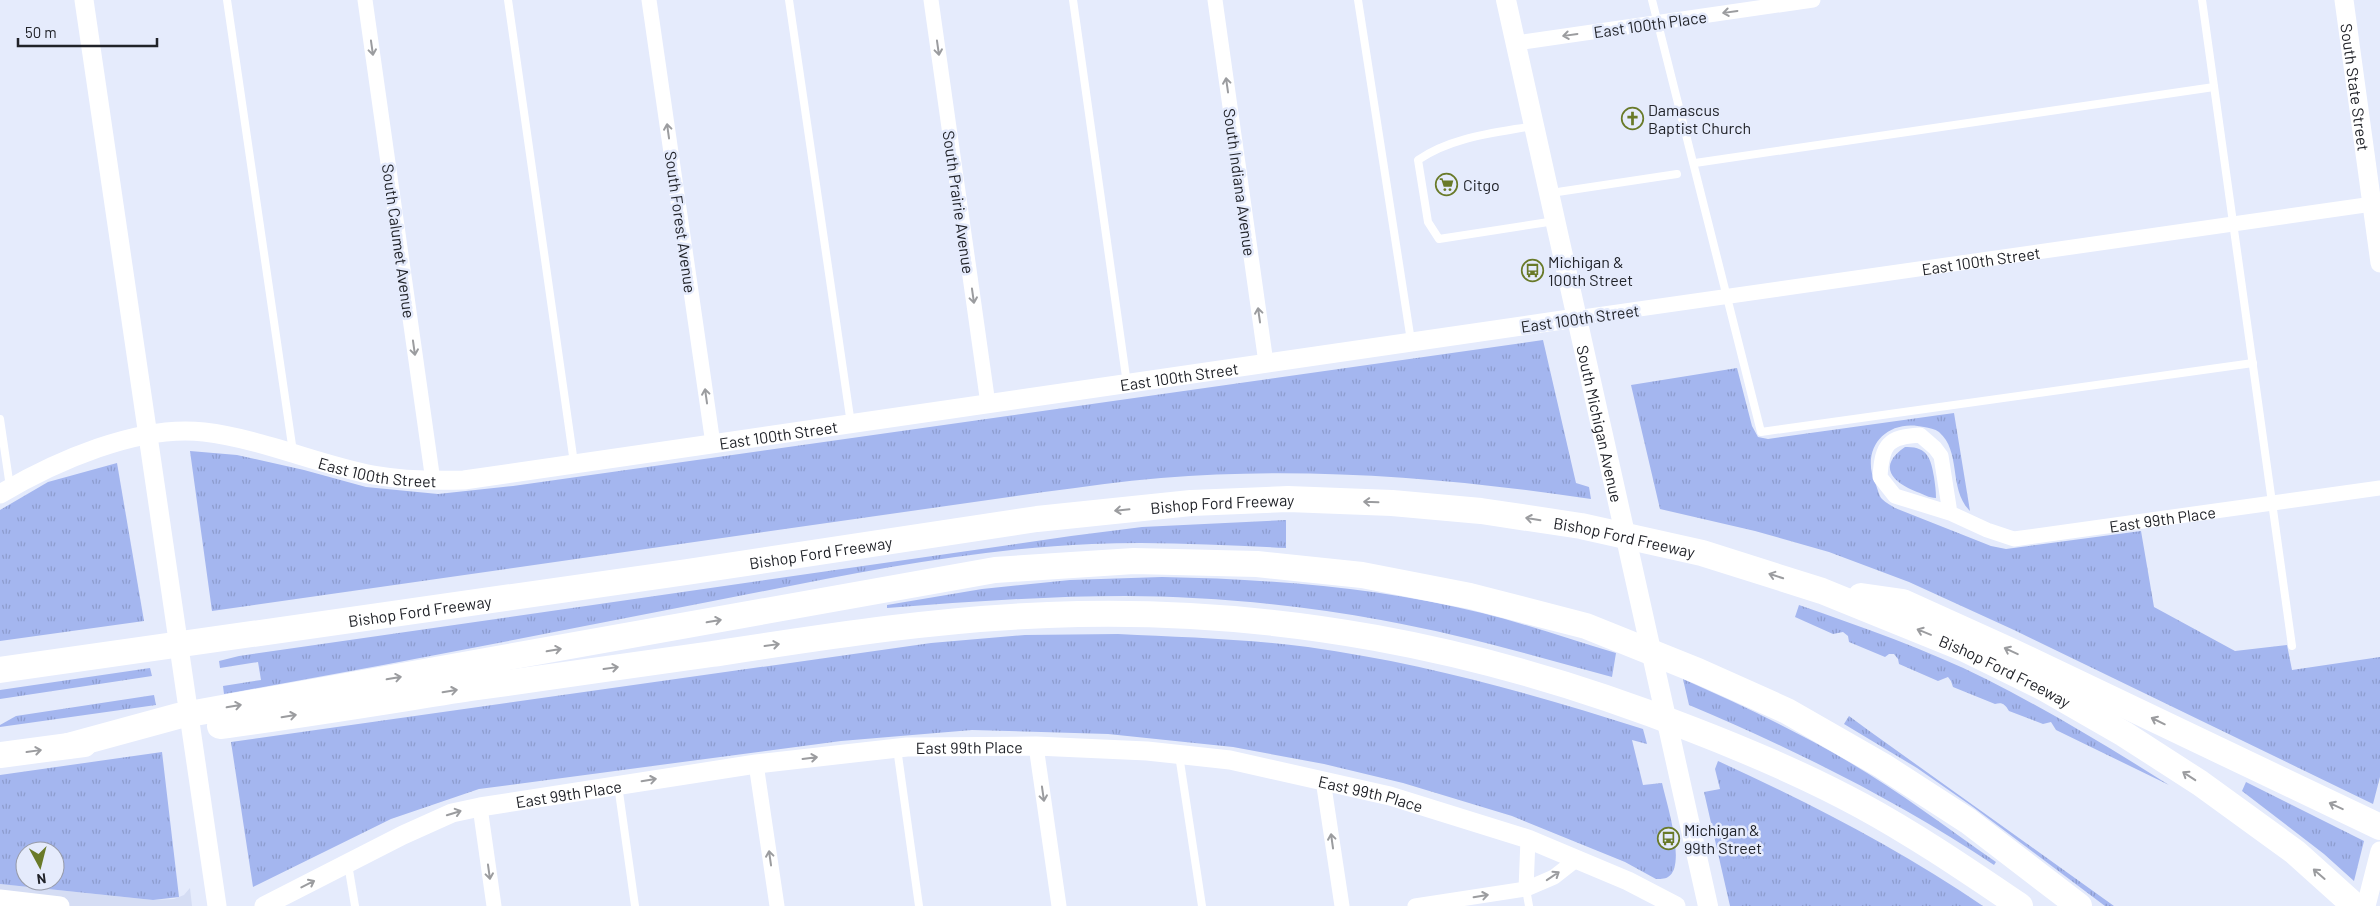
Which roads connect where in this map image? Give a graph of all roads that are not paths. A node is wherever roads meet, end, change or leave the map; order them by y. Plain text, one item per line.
1 (84, 0) edge
2 (227, 0) edge
3 (365, 0) edge
4 (508, 0) edge
5 (649, 0) edge
6 (789, 0) edge
7 (931, 0) edge
8 (1073, 0) edge
9 (1214, 0) edge
10 (1358, 0) edge
11 (1506, 0) edge
12 (1652, 0) edge
13 (1813, 0) edge
14 (2202, 0) edge
15 (2344, 0) edge
16 (1658, 22) junction
17 (1516, 43) junction
18 (2214, 88) junction
19 (1535, 125) junction
20 (1695, 163) junction
21 (1677, 174) dead end
22 (1549, 193) junction
23 (2376, 203) edge
24 (1555, 221) junction
25 (2234, 225) junction
26 (2380, 263) edge
27 (1726, 298) junction
28 (1576, 318) junction
29 (1411, 341) junction
30 (2253, 363) junction
31 (1266, 364) junction
32 (1127, 384) junction
33 (988, 404) junction
34 (0, 419) edge
35 (851, 424) junction
36 (149, 435) junction
37 (713, 444) junction
38 (293, 452) junction
39 (574, 464) junction
40 (433, 481) junction
41 (2380, 488) edge
42 (5, 491) edge
43 (2272, 504) junction
44 (1950, 513) junction
45 (1822, 591) junction
46 (2292, 646) dead end
47 (0, 670) edge
48 (68, 746) junction
49 (1036, 746) junction
50 (897, 748) junction
51 (1178, 754) junction
52 (0, 755) edge
53 (756, 764) junction
54 (1323, 780) junction
55 (618, 785) junction
56 (480, 806) junction
57 (2380, 827) edge
58 (1528, 839) junction
59 (2380, 851) edge
60 (1577, 858) junction
61 (348, 864) junction
62 (1526, 889) junction
63 (0, 899) edge
64 (60, 906) edge
65 (217, 906) edge
66 (264, 906) edge
67 (355, 906) edge
68 (494, 906) edge
69 (635, 906) edge
70 (777, 906) edge
71 (919, 906) edge
72 (1059, 906) edge
73 (1202, 906) edge
74 (1342, 906) edge
75 (1415, 906) edge
76 (1529, 906) edge
77 (1676, 906) edge
78 (1708, 906) edge
79 (2020, 906) edge
80 (2079, 906) edge
81 (2355, 906) edge
82 (2366, 906) edge

1 - 36 street
2 - 38 lane
3 -> 40 street, South Calumet Avenue
4 - 39 lane
37 -> 5 street, South Forest Avenue
6 - 35 lane
7 -> 33 street, South Prairie Avenue
8 - 32 lane
31 -> 9 street, South Indiana Avenue
10 - 29 lane
11 - 17 main road, South Michigan Avenue
12 - 16 lane
13 -> 16 street, East 100th Place
14 - 18 lane
15 - 23 street, South State Street
16 -> 17 street, East 100th Place
16 - 20 lane
17 - 19 main road, South Michigan Avenue
18 - 20 lane
18 - 25 lane
19 - 22 main road, South Michigan Avenue
19 - 24 lane
20 - 27 lane
21 - 22 lane
22 - 24 main road, South Michigan Avenue
23 - 25 street, East 100th Street
23 - 26 street, South State Street
24 - 28 main road, South Michigan Avenue
25 - 27 street, East 100th Street
25 - 30 lane
27 - 28 street, East 100th Street
27 - 30 lane
28 - 29 street, East 100th Street
28 - 78 main road, South Michigan Avenue
29 - 31 street, East 100th Street
30 - 43 lane
31 - 32 street, East 100th Street
32 - 33 street, East 100th Street
33 - 35 street, East 100th Street
34 - 42 lane
35 - 37 street, East 100th Street
36 - 38 street, East 100th Street
36 - 42 street, East 100th Street
36 - 65 street
37 - 39 street, East 100th Street
38 - 40 street, East 100th Street
39 - 40 street, East 100th Street
41 - 43 street, East 99th Place
43 - 44 street, East 99th Place
43 - 46 lane
44 - 44 street, East 99th Place
45 -> 47 highway, Bishop Ford Freeway
57 -> 45 highway
81 -> 45 highway, Bishop Ford Freeway
52 -> 48 highway
48 -> 79 highway
48 -> 80 highway
49 - 50 street, East 99th Place
49 - 51 street, East 99th Place
49 -> 72 street
53 -> 50 street, East 99th Place
50 - 71 lane
51 - 54 street, East 99th Place
51 - 73 lane
55 -> 53 street, East 99th Place
70 -> 53 street
54 - 58 street, East 99th Place
74 -> 54 street
55 - 56 street, East 99th Place
55 - 69 lane
61 -> 56 street, East 99th Place
56 -> 68 street
58 - 60 street, East 99th Place
58 - 62 street
59 - 82 street
62 -> 60 street
60 - 77 street, East 99th Place
66 -> 61 street, East 99th Place
61 - 67 lane
75 -> 62 street
62 - 76 lane
63 - 64 street

